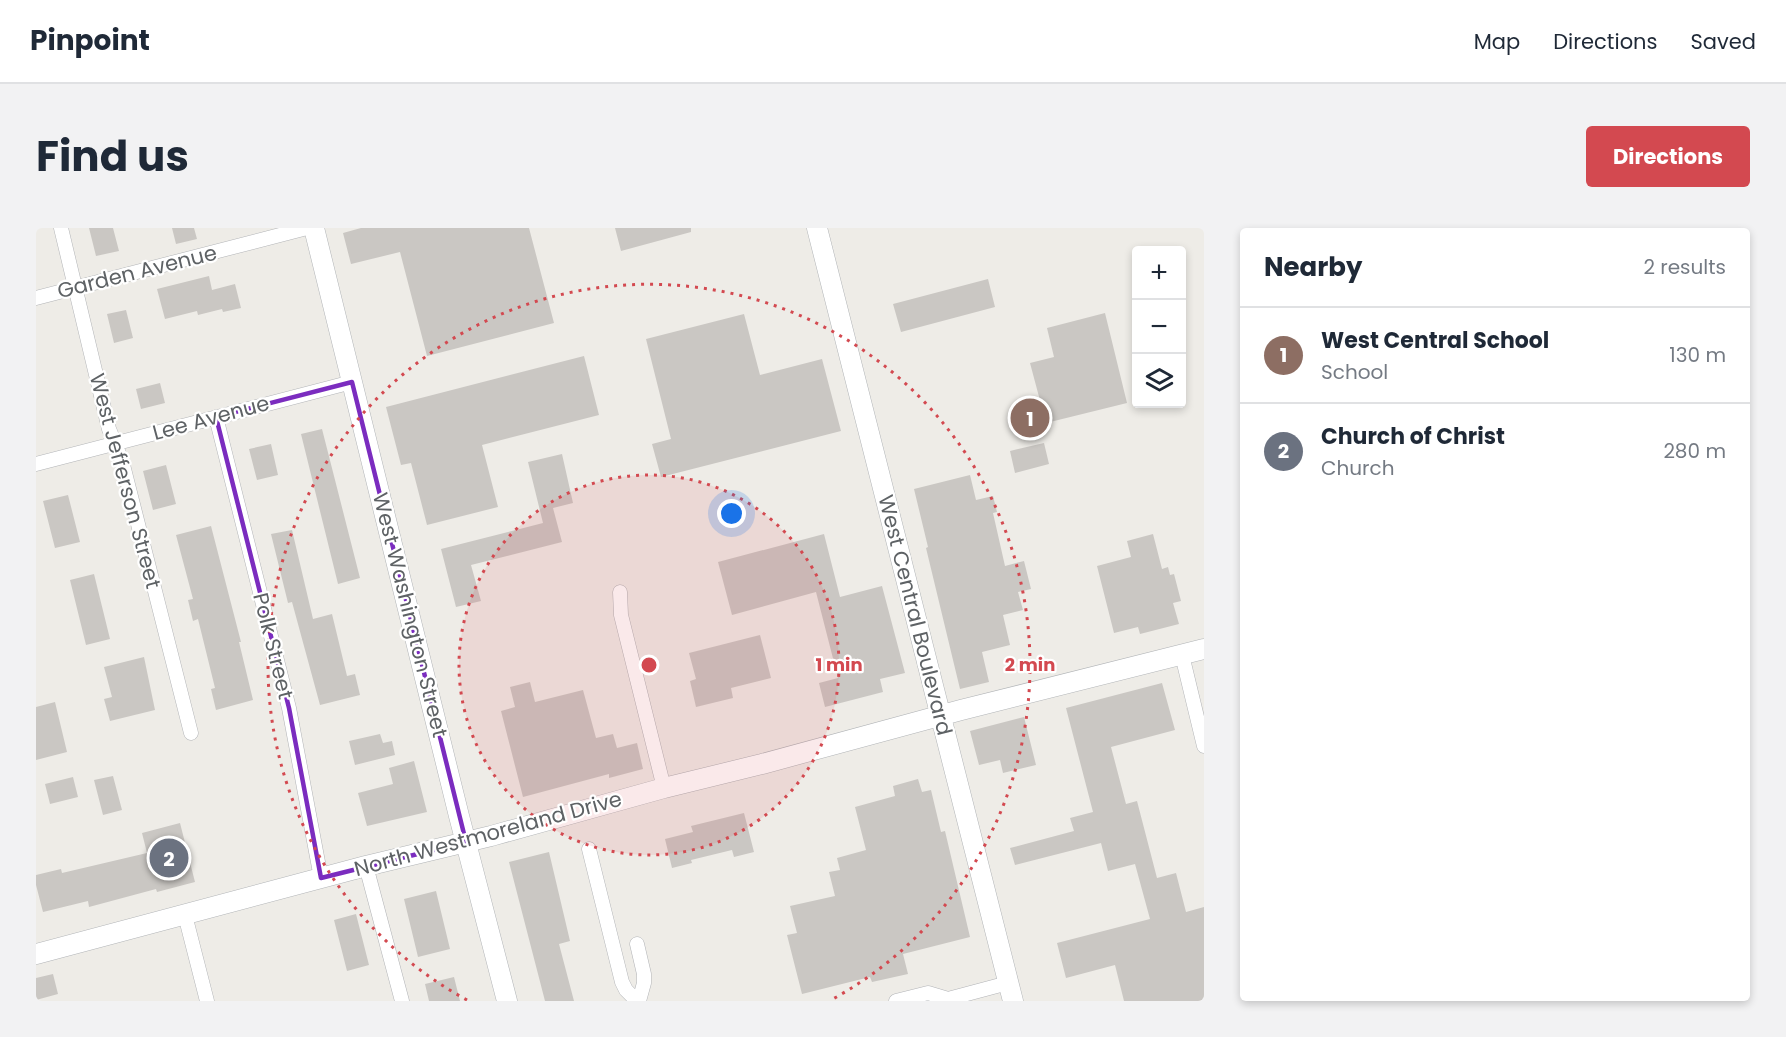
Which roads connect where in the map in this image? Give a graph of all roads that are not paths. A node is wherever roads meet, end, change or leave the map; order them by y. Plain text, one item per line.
1 (61, 228) edge
2 (307, 228) edge
3 (314, 228) edge
4 (817, 228) edge
5 (75, 288) junction
6 (36, 298) edge
7 (352, 382) junction
8 (216, 417) junction
9 (115, 443) junction
10 (36, 464) edge
11 (620, 592) dead end
12 (1204, 649) edge
13 (1182, 655) junction
14 (941, 716) junction
15 (191, 733) dead end
16 (1204, 746) edge
17 (664, 788) junction
18 (466, 842) junction
19 (589, 849) dead end
20 (366, 866) junction
21 (321, 878) junction
22 (184, 915) junction
23 (637, 944) dead end
24 (36, 954) edge
25 (1011, 992) edge
26 (947, 1000) edge
27 (207, 1001) edge
28 (402, 1001) edge
29 (507, 1001) edge
30 (638, 1001) edge
31 (896, 1001) edge

1 - 5 street, West Jefferson Street
2 - 5 street, Garden Avenue
3 - 7 street, West Washington Street
4 - 14 street, West Central Boulevard
5 - 6 street, Garden Avenue
5 - 9 street, West Jefferson Street
7 - 8 street, Lee Avenue
7 - 18 street, West Washington Street
8 - 9 street, Lee Avenue
8 - 21 street, Polk Street
9 - 10 street, Lee Avenue
9 - 15 street, West Jefferson Street
11 - 17 street
12 - 13 street, North Westmoreland Drive
13 - 14 street, North Westmoreland Drive
13 - 16 street
14 - 17 street, North Westmoreland Drive
14 - 25 street, West Central Boulevard
17 - 18 street, North Westmoreland Drive
18 - 20 street, North Westmoreland Drive
18 - 29 street, West Washington Street
19 - 30 street
20 - 21 street, North Westmoreland Drive
20 - 28 street
21 - 22 street, North Westmoreland Drive
22 - 24 street, North Westmoreland Drive
22 - 27 street
23 - 30 street
25 - 26 street
26 - 31 street

